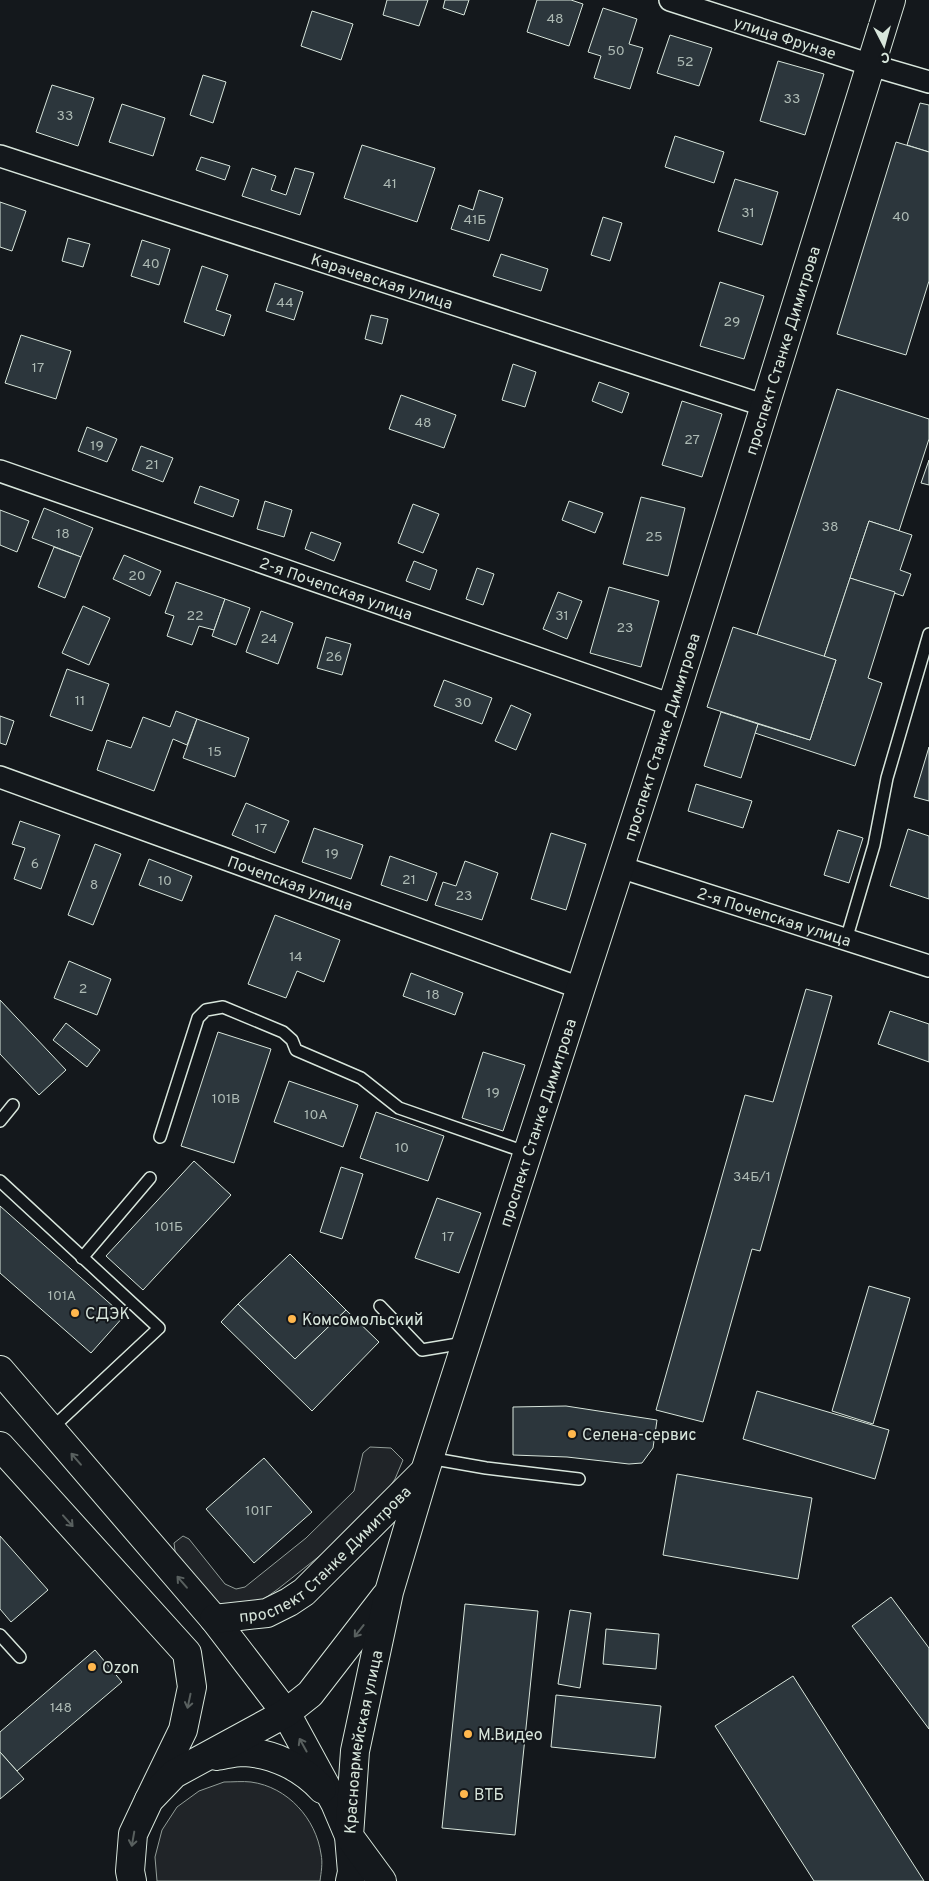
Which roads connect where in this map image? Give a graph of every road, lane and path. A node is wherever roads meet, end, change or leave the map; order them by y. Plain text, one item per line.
1 (670, 0) edge
2 (891, 0) edge
3 (871, 65) junction
4 (929, 82) edge
5 (0, 156) edge
6 (766, 406) junction
7 (0, 471) edge
8 (929, 634) edge
9 (672, 705) junction
10 (0, 778) edge
11 (620, 867) junction
12 (846, 940) junction
13 (929, 966) edge
14 (580, 988) junction
15 (12, 1105) dead end
16 (0, 1121) edge
17 (160, 1137) dead end
18 (528, 1153) junction
19 (150, 1178) dead end
20 (0, 1181) edge
21 (82, 1258) junction
22 (380, 1306) dead end
23 (466, 1343) junction
24 (0, 1370) edge
25 (51, 1430) junction
26 (0, 1446) edge
27 (427, 1465) junction
28 (579, 1479) dead end
29 (389, 1592) junction
30 (214, 1619) junction
31 (0, 1636) edge
32 (20, 1657) dead end
33 (286, 1713) junction
34 (207, 1757) junction
35 (149, 1800) junction
36 (335, 1803) junction
37 (349, 1836) junction
38 (132, 1881) edge
39 (350, 1881) edge
40 (382, 1881) edge

1 - 3 street, улица Фрунзе
2 - 3 main road, проспект Станке Димитрова
3 - 4 street, улица Фрунзе
3 - 6 main road, проспект Станке Димитрова
5 - 6 street, Карачевская улица
6 - 9 main road, проспект Станке Димитрова
7 - 9 street, 2-я Почепская улица
8 - 12 lane
9 - 11 main road, проспект Станке Димитрова
10 - 14 street, Почепская улица
11 - 12 street, 2-я Почепская улица
11 - 14 main road, проспект Станке Димитрова
12 - 13 street, 2-я Почепская улица
14 - 18 main road, проспект Станке Димитрова
15 - 16 lane
17 - 18 lane
18 - 23 main road, проспект Станке Димитрова
19 - 21 lane
20 - 21 lane
21 - 25 lane
22 - 23 lane
23 - 27 main road, проспект Станке Димитрова
24 - 25 main road
30 -> 25 main road
26 -> 35 main road
27 - 28 lane
27 - 29 main road, проспект Станке Димитрова
27 - 30 main road, проспект Станке Димитрова
29 -> 33 main road
29 - 37 main road, Красноармейская улица
30 - 33 main road
31 - 32 lane
33 - 34 main road
36 -> 33 main road
34 - 35 main road
34 - 36 main road
35 -> 38 main road
36 - 37 main road
37 - 39 main road
37 - 40 main road, Красноармейская улица

